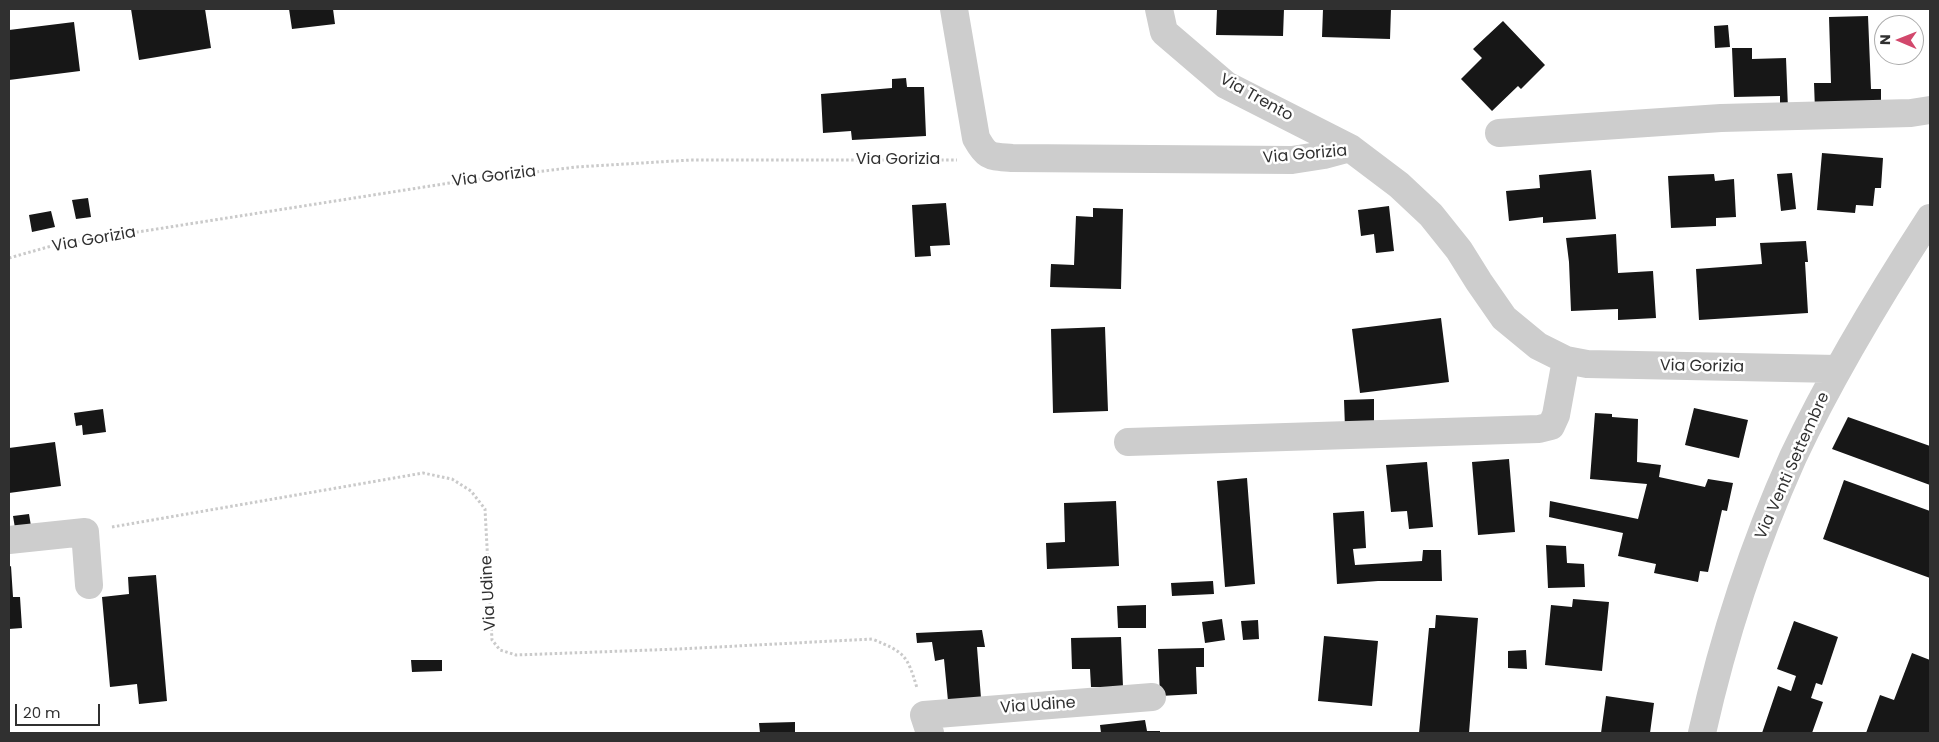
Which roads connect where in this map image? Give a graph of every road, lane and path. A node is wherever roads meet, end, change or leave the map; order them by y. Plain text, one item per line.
1 (954, 9) edge
2 (1159, 9) edge
3 (1930, 110) edge
4 (1499, 133) dead end
5 (1350, 148) junction
6 (984, 152) junction
7 (1930, 218) edge
8 (9, 258) edge
9 (1566, 360) junction
10 (1838, 369) junction
11 (1128, 442) dead end
12 (84, 532) junction
13 (9, 540) edge
14 (89, 585) dead end
15 (1152, 697) dead end
16 (927, 724) edge
17 (1702, 733) edge

1 - 6 street
2 - 5 street, Via Trento
3 - 4 street
5 - 6 street, Via Gorizia
5 - 9 street, Via Gorizia
6 - 8 path, Via Gorizia
7 - 10 street, Via Venti Settembre
9 - 10 street, Via Gorizia
9 - 11 street
10 - 17 street, Via Venti Settembre
12 - 13 street
12 - 14 street
12 - 16 path, Via Udine
15 - 16 street, Via Udine

